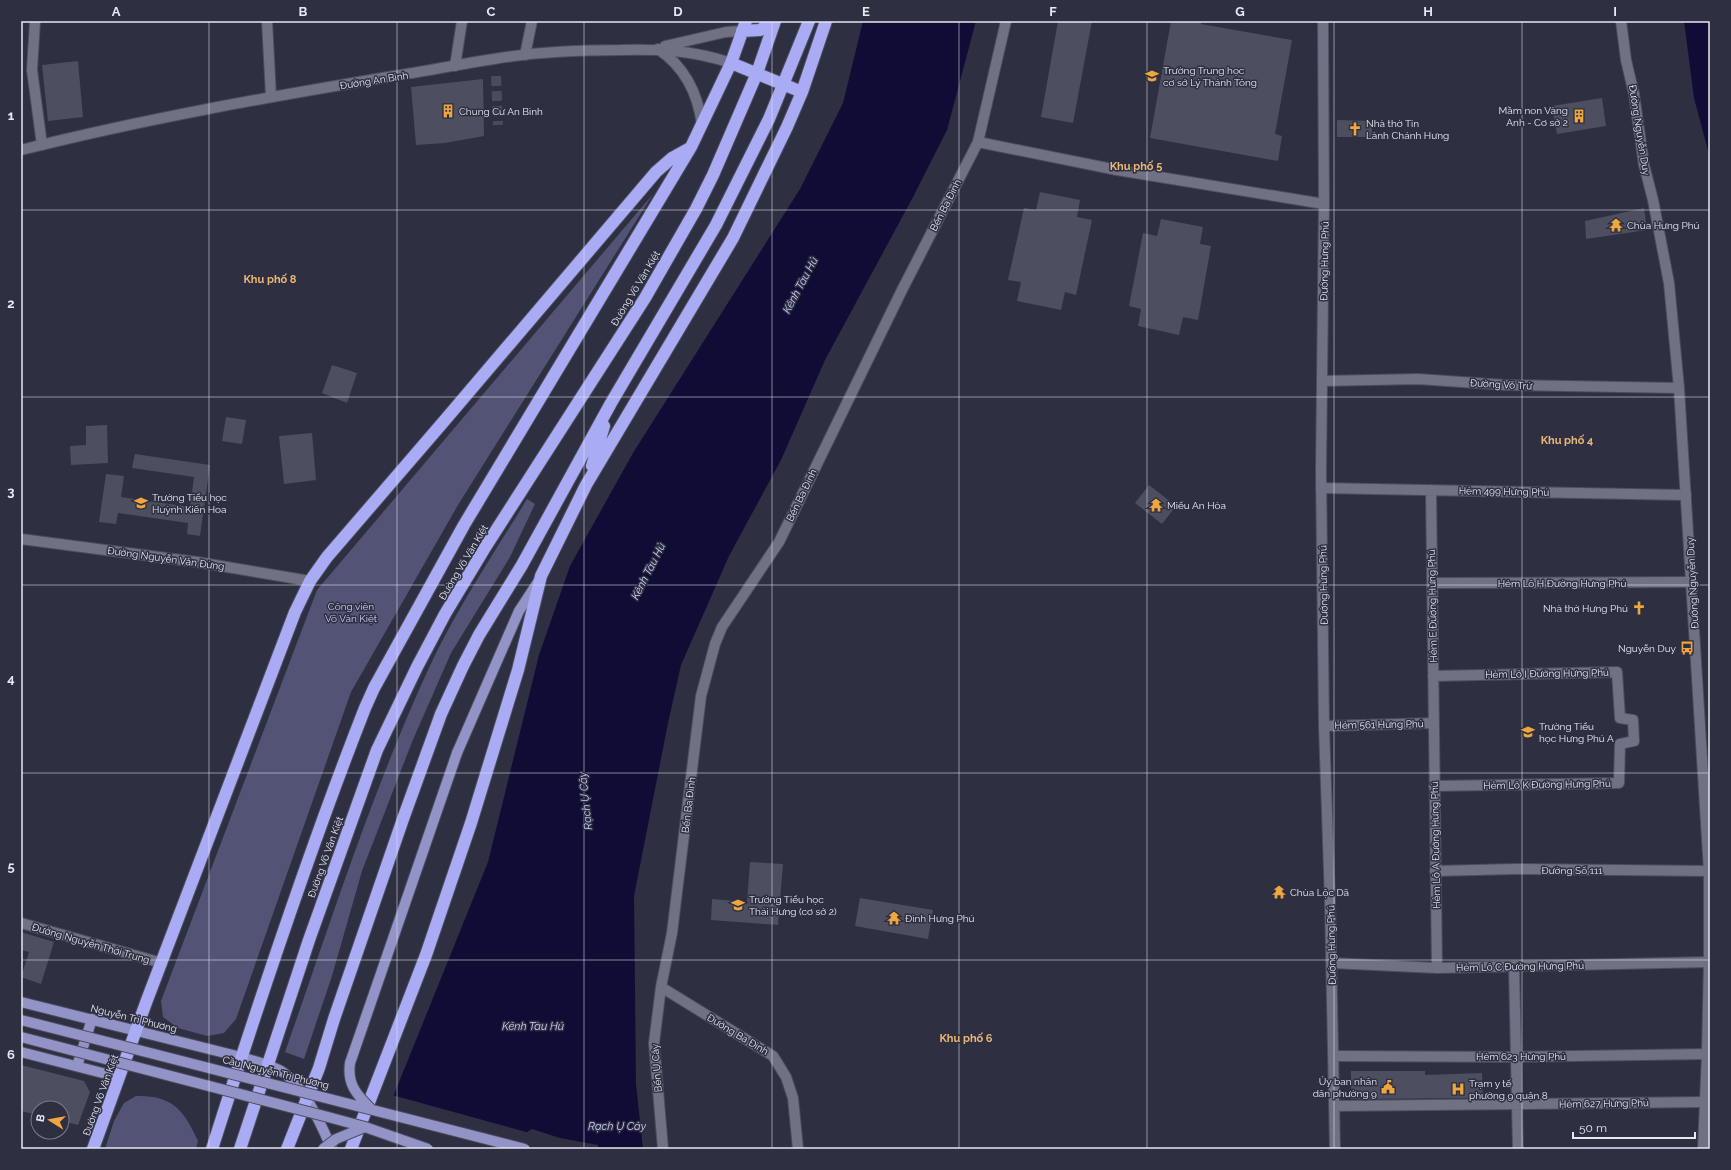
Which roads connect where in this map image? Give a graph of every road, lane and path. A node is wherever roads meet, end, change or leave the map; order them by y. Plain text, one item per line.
1 (36, 21) edge
2 (267, 21) edge
3 (462, 21) edge
4 (532, 21) edge
5 (774, 21) edge
6 (809, 21) edge
7 (826, 21) edge
8 (1006, 21) edge
9 (1323, 21) edge
10 (1621, 21) edge
11 (744, 26) edge
12 (658, 49) junction
13 (525, 55) junction
14 (730, 62) junction
15 (455, 66) junction
16 (757, 73) junction
17 (784, 84) junction
18 (802, 92) junction
19 (271, 96) junction
20 (702, 125) junction
21 (978, 142) junction
22 (42, 145) junction
23 (691, 147) junction
24 (21, 150) edge
25 (1324, 204) junction
26 (1322, 381) junction
27 (1680, 388) junction
28 (611, 403) junction
29 (586, 485) junction
30 (1321, 488) junction
31 (1431, 490) junction
32 (1686, 495) junction
33 (21, 539) edge
34 (541, 576) junction
35 (310, 581) junction
36 (1692, 582) junction
37 (1432, 583) junction
38 (1433, 676) junction
39 (1434, 723) junction
40 (1324, 726) junction
41 (1633, 728) joint
42 (1434, 786) junction
43 (1435, 871) junction
44 (1709, 871) junction
45 (21, 923) edge
46 (1709, 962) edge
47 (162, 963) junction
48 (1332, 963) junction
49 (1514, 966) junction
50 (1437, 968) junction
51 (661, 987) junction
52 (21, 1002) edge
53 (92, 1019) junction
54 (21, 1020) edge
55 (136, 1030) junction
56 (21, 1038) edge
57 (21, 1052) edge
58 (1707, 1054) junction
59 (1334, 1056) junction
60 (1516, 1057) junction
61 (241, 1058) junction
62 (268, 1065) junction
63 (76, 1066) junction
64 (118, 1078) junction
65 (307, 1100) junction
66 (1705, 1102) junction
67 (1517, 1104) junction
68 (1335, 1106) junction
69 (371, 1109) junction
70 (365, 1127) junction
71 (93, 1149) edge
72 (212, 1149) edge
73 (240, 1149) edge
74 (287, 1149) edge
75 (323, 1149) edge
76 (332, 1149) edge
77 (351, 1149) edge
78 (428, 1149) edge
79 (525, 1149) edge
80 (663, 1149) edge
81 (798, 1149) edge
82 (1335, 1149) edge
83 (1518, 1149) edge
84 (1702, 1149) edge

1 - 22 street
2 - 19 street
3 - 15 street
4 - 13 street
5 - 11 highway
5 - 16 highway, Đường Võ Văn Kiệt
6 - 17 highway
7 - 18 highway
8 - 21 street, Bến Ba Đình
9 - 25 street, Đường Hưng Phú
10 - 27 street, Đường Nguyễn Duy
11 - 12 street
11 - 14 highway, Đường Võ Văn Kiệt
12 - 13 street, Đường An Bình
12 - 14 street, Đường An Bình
12 - 20 street
13 - 15 street, Đường An Bình
14 - 16 highway
14 - 20 highway, Đường Võ Văn Kiệt
15 - 19 street, Đường An Bình
16 - 17 highway
16 - 62 highway, Đường Võ Văn Kiệt
17 - 18 highway
17 - 28 highway
18 - 29 highway
19 - 22 street, Đường An Bình
20 - 23 highway, Đường Võ Văn Kiệt
21 - 25 street
21 - 51 street, Bến Ba Đình
22 - 24 street, Đường An Bình
23 - 35 highway, Đường Võ Văn Kiệt
23 - 61 highway, Đường Võ Văn Kiệt
25 - 26 street, Đường Hưng Phú
26 - 27 street, Đường Võ Trứ
26 - 30 street, Đường Hưng Phú
27 - 32 street, Đường Nguyễn Duy
28 - 29 highway
28 - 65 highway
29 - 34 highway
30 - 31 street, Hẻm 499 Hưng Phú
30 - 40 street, Đường Hưng Phú
31 - 32 street, Hẻm 499 Hưng Phú
31 - 37 street, Hẻm E Đường Hưng Phú
32 - 36 street, Đường Nguyễn Duy
33 - 35 street, Đường Nguyễn Văn Đừng
34 - 69 main road, bridge
34 - 77 highway
35 - 47 highway, Đường Võ Văn Kiệt
36 - 37 street, Hẻm Lô H Đường Hưng Phú
36 - 44 street, Đường Nguyễn Duy
37 - 38 street, Hẻm E Đường Hưng Phú
38 - 39 street, Hẻm E Đường Hưng Phú
38 - 41 street, Hẻm Lô I Đường Hưng Phú
39 - 40 street, Hẻm 561 Hưng Phú
39 - 42 street, Hẻm Lô A Đường Hưng Phú
40 - 48 street, Đường Hưng Phú
41 - 42 street, Hẻm Lô K Đường Hưng Phú
42 - 43 street, Hẻm Lô A Đường Hưng Phú
43 - 44 street, Đường Số 111
43 - 50 street, Hẻm Lô A Đường Hưng Phú
44 - 46 street, Đường Nguyễn Duy
45 - 47 street, Đường Nguyễn Thời Trung
46 - 49 street, Hẻm Lô C Đường Hưng Phú
46 - 58 street, Đường Nguyễn Duy
47 - 55 highway, Đường Võ Văn Kiệt
48 - 50 street, Hẻm Lô C Đường Hưng Phú
48 - 59 street, Đường Hưng Phú
49 - 50 street, Hẻm Lô C Đường Hưng Phú
49 - 60 street
51 - 80 street, Bến Ụ Cây
51 - 81 street, Đường Ba Đình
52 - 53 main road, Nguyễn Tri Phương
53 - 55 main road, Nguyễn Tri Phương
53 - 63 main road
54 - 69 main road, Cầu Nguyễn Tri Phương, bridge
55 - 61 main road, Nguyễn Tri Phương
55 - 64 highway, Đường Võ Văn Kiệt
56 - 70 main road, bridge
57 - 63 main road
58 - 60 street, Hẻm 623 Hưng Phú
58 - 66 street, Đường Nguyễn Duy
59 - 60 street, Hẻm 623 Hưng Phú
59 - 68 street, Đường Hưng Phú
60 - 67 street
61 - 62 main road, Nguyễn Tri Phương
61 - 72 highway, Đường Võ Văn Kiệt
62 - 65 main road, Nguyễn Tri Phương
62 - 73 highway, Đường Võ Văn Kiệt
63 - 64 main road
64 - 71 highway, Đường Võ Văn Kiệt
65 - 74 highway
65 - 76 main road, Nguyễn Tri Phương
66 - 67 street, Hẻm 627 Hưng Phú
66 - 84 street, Đường Nguyễn Duy
67 - 68 street, Hẻm 627 Hưng Phú
67 - 83 street
68 - 82 street, Đường Hưng Phú
69 - 79 main road, Cầu Nguyễn Tri Phương, bridge
70 - 75 main road, bridge
70 - 78 main road, bridge

